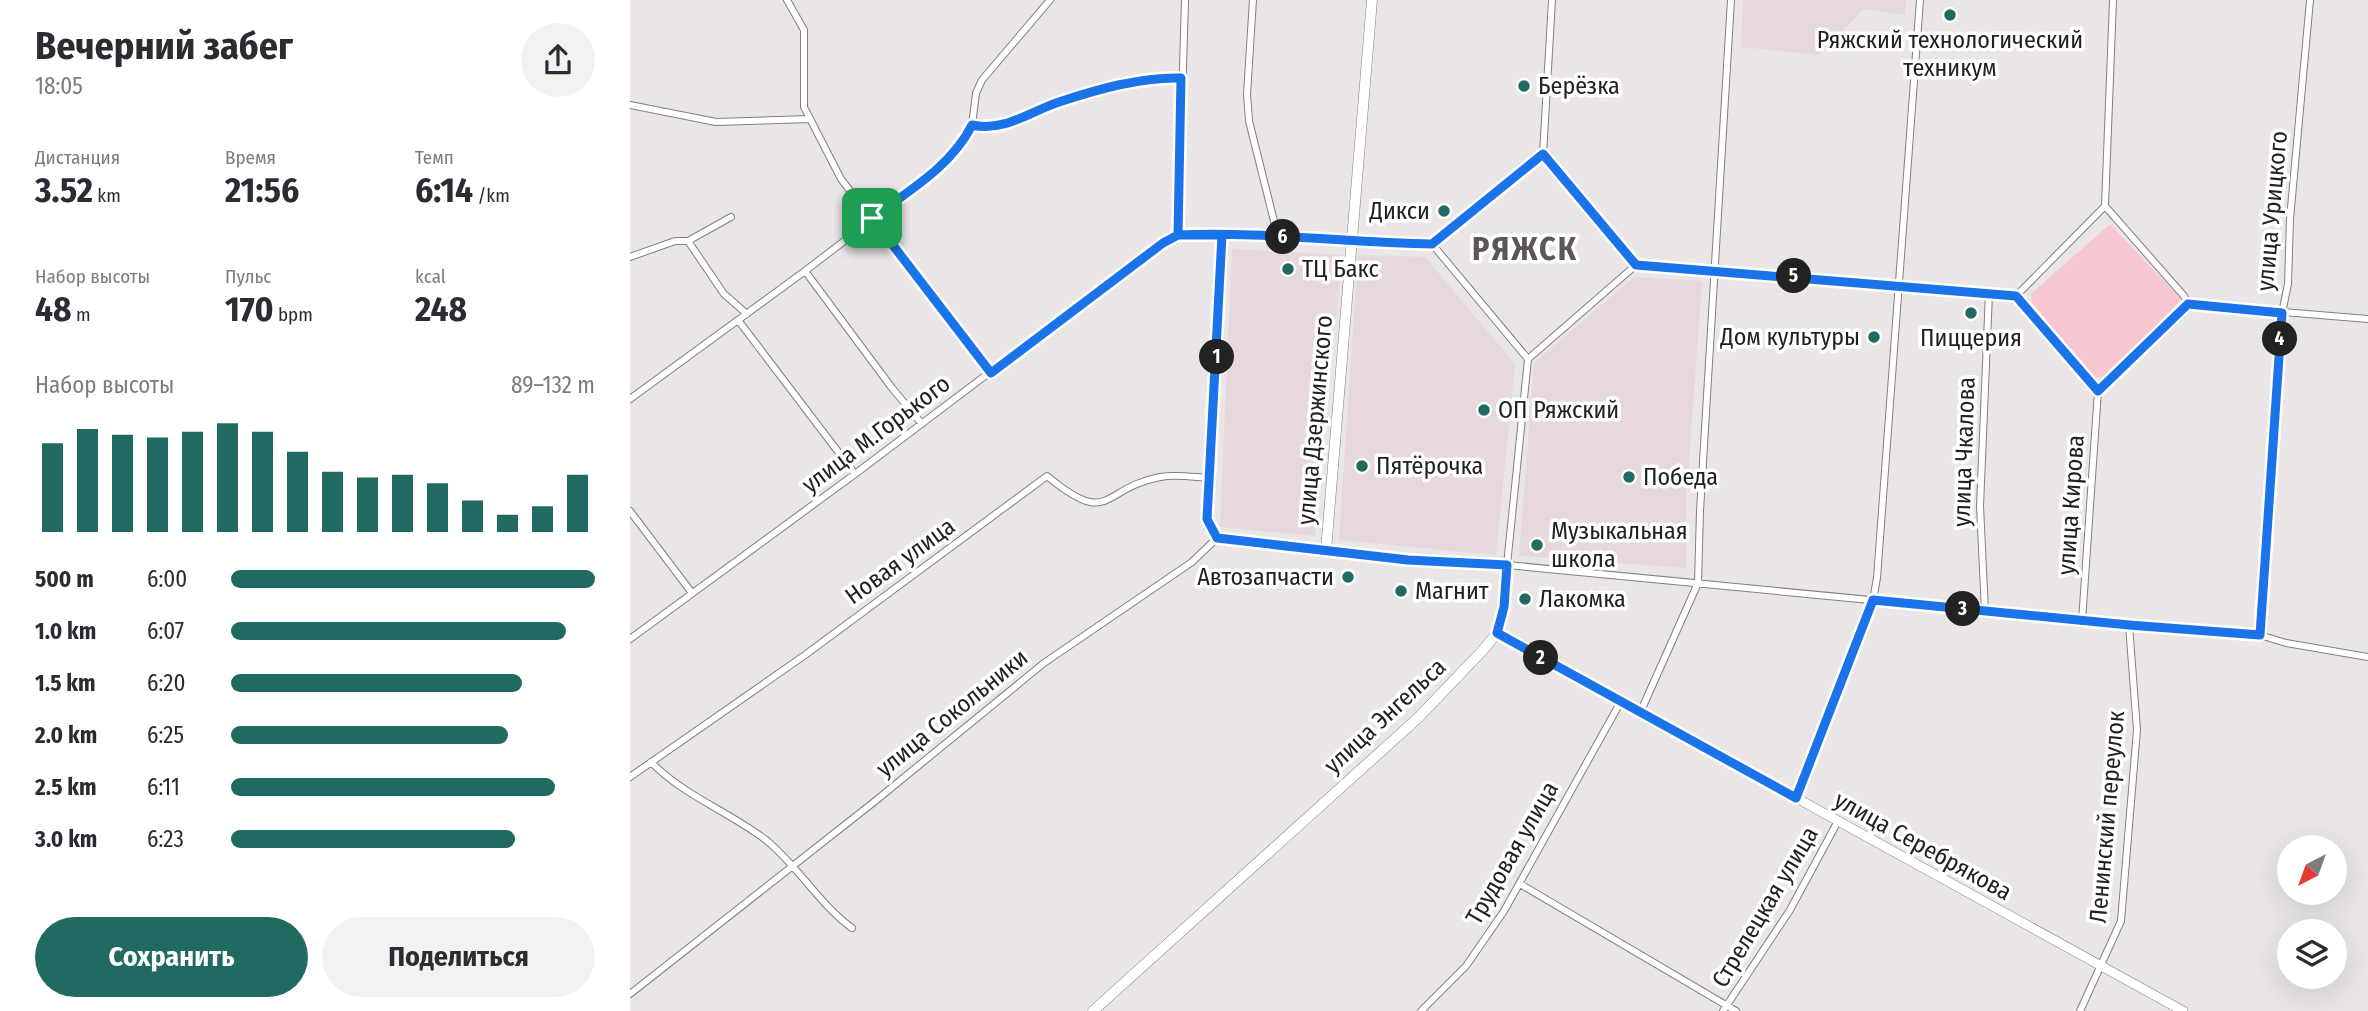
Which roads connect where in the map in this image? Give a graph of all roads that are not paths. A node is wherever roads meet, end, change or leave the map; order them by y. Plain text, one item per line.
1 (787, 0) edge
2 (1049, 0) edge
3 (1185, 0) edge
4 (1253, 0) edge
5 (1372, 0) edge
6 (1552, 0) edge
7 (1731, 0) edge
8 (1920, 0) edge
9 (2113, 0) edge
10 (2310, 0) edge
11 (1181, 78) junction
12 (630, 105) edge
13 (809, 119) junction
14 (972, 125) junction
15 (1543, 154) junction
16 (2105, 206) junction
17 (731, 217) dead end
18 (872, 218) junction
19 (1178, 235) junction
20 (1222, 235) junction
21 (1278, 237) junction
22 (688, 241) junction
23 (1352, 243) junction
24 (1432, 244) junction
25 (630, 257) edge
26 (1636, 265) junction
27 (1714, 269) junction
28 (805, 271) junction
29 (1899, 286) junction
30 (1989, 293) junction
31 (2016, 296) junction
32 (2188, 304) junction
33 (2282, 313) junction
34 (747, 314) junction
35 (2368, 319) edge
36 (738, 320) junction
37 (1528, 359) junction
38 (991, 373) junction
39 (2098, 391) junction
40 (630, 399) edge
41 (922, 424) junction
42 (855, 474) junction
43 (1209, 478) junction
44 (630, 511) edge
45 (1217, 538) junction
46 (1326, 550) junction
47 (1507, 565) junction
48 (1698, 583) junction
49 (692, 593) junction
50 (1873, 600) junction
51 (1985, 612) junction
52 (2082, 621) junction
53 (2129, 625) junction
54 (1497, 633) junction
55 (2260, 635) junction
56 (630, 639) edge
57 (2368, 657) edge
58 (1620, 703) junction
59 (1640, 713) junction
60 (651, 762) junction
61 (630, 777) edge
62 (1796, 798) junction
63 (1838, 821) junction
64 (791, 865) junction
65 (1520, 884) junction
66 (852, 928) dead end
67 (2101, 966) junction
68 (630, 994) edge
69 (1725, 1009) edge
70 (1093, 1011) edge
71 (1421, 1011) edge
72 (1736, 1011) edge
73 (2080, 1011) edge
74 (2183, 1011) edge

1 - 13 street
2 - 14 street
3 - 11 street
4 - 21 street
5 - 23 main road, улица Дзержинского
6 - 15 street
7 - 27 street
8 - 29 street
9 - 16 street
10 - 33 street, улица Урицкого
11 - 14 street
11 - 19 street
12 - 13 street
13 - 18 street
14 - 18 street
15 - 24 street
15 - 26 street
16 - 31 street
16 - 32 street
17 - 22 street
18 - 28 street
18 - 38 street
19 - 20 street
19 - 38 street, улица М.Горького
20 - 21 street
20 - 43 street
21 - 23 street
22 - 25 street
22 - 34 street
23 - 24 street
23 - 46 main road, улица Дзержинского
24 - 37 street
26 - 27 street
26 - 37 street
27 - 29 street
27 - 48 street
28 - 34 street
28 - 41 street
29 - 30 street
29 - 50 street
30 - 31 street
30 - 51 street, улица Чкалова
31 - 39 street
32 - 33 street
32 - 39 street
33 - 35 street
33 - 55 street, улица Урицкого
34 - 36 street
36 - 40 street
36 - 42 street
37 - 47 street
38 - 41 street, улица М.Горького
39 - 52 street, улица Кирова
41 - 42 street, улица М.Горького
42 - 49 street, улица М.Горького
43 - 45 street
43 - 60 street, Новая улица
44 - 49 street
45 - 46 street
45 - 64 street, улица Сокольники
46 - 47 main road
47 - 48 street
47 - 54 main road
48 - 50 street
48 - 59 street
49 - 56 street, улица М.Горького
50 - 51 street
50 - 62 street
51 - 52 street
52 - 53 street
53 - 55 street
53 - 67 street, Ленинский переулок
54 - 58 main road, улица Серебрякова
54 - 70 main road, улица Энгельса
55 - 57 street
58 - 59 main road, улица Серебрякова
58 - 65 street, Трудовая улица
59 - 62 main road, улица Серебрякова
60 - 61 street, Новая улица
60 - 64 street
62 - 63 main road, улица Серебрякова
63 - 67 main road, улица Серебрякова
63 - 69 street, Стрелецкая улица
64 - 66 street
64 - 68 street, улица Сокольники
65 - 69 street
65 - 71 street, Трудовая улица
67 - 73 street, Ленинский переулок
67 - 74 main road, улица Серебрякова
69 - 72 street

